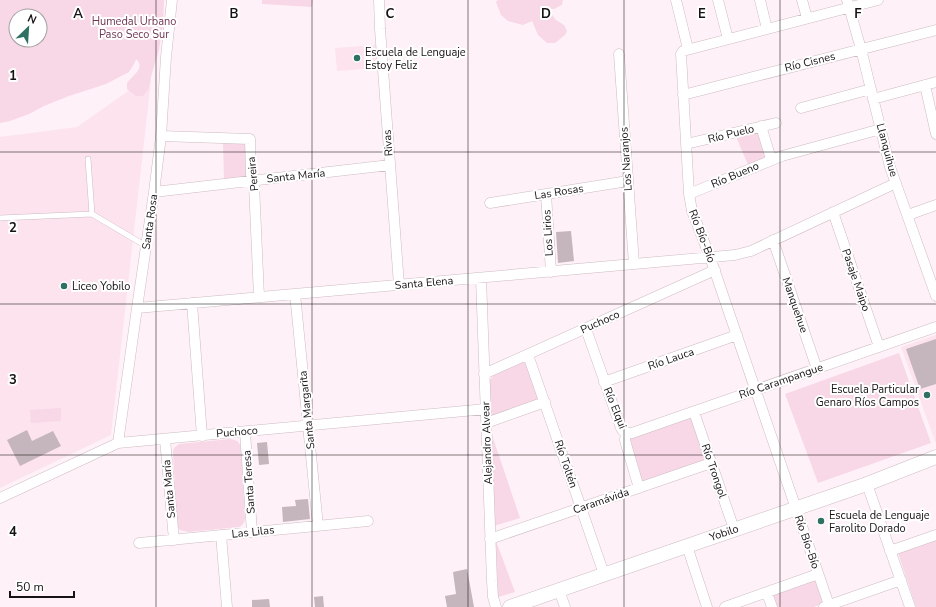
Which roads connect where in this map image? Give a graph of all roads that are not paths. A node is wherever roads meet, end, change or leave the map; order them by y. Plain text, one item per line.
1 (172, 0) edge
2 (380, 0) edge
3 (676, 0) edge
4 (718, 0) edge
5 (760, 0) edge
6 (802, 0) edge
7 (878, 0) edge
8 (848, 4) edge
9 (807, 18) junction
10 (767, 29) junction
11 (936, 30) edge
12 (728, 39) junction
13 (688, 49) junction
14 (861, 49) junction
15 (619, 54) dead end
16 (936, 82) edge
17 (925, 85) junction
18 (871, 89) junction
19 (683, 95) junction
20 (874, 99) junction
21 (801, 108) dead end
22 (776, 123) dead end
23 (761, 126) junction
24 (881, 129) junction
25 (936, 134) edge
26 (161, 136) junction
27 (686, 144) junction
28 (88, 159) dead end
29 (771, 159) junction
30 (390, 165) junction
31 (253, 180) junction
32 (628, 181) junction
33 (896, 183) junction
34 (154, 192) junction
35 (546, 194) junction
36 (689, 194) junction
37 (490, 203) dead end
38 (936, 205) edge
39 (833, 212) junction
40 (92, 214) junction
41 (908, 215) junction
42 (0, 218) edge
43 (773, 240) junction
44 (146, 246) junction
45 (710, 257) junction
46 (634, 264) junction
47 (715, 270) junction
48 (551, 272) junction
49 (932, 273) edge
50 (481, 278) junction
51 (399, 285) junction
52 (295, 294) junction
53 (936, 296) edge
54 (259, 297) junction
55 (192, 303) junction
56 (137, 308) junction
57 (936, 327) edge
58 (586, 329) junction
59 (737, 335) junction
60 (879, 347) junction
61 (528, 355) junction
62 (817, 369) junction
63 (484, 374) junction
64 (604, 382) junction
65 (756, 390) junction
66 (545, 402) junction
67 (486, 409) junction
68 (694, 412) junction
69 (486, 423) junction
70 (308, 426) junction
71 (245, 432) junction
72 (626, 433) junction
73 (202, 436) junction
74 (165, 439) junction
75 (118, 443) junction
76 (936, 457) edge
77 (711, 463) junction
78 (867, 484) junction
79 (639, 488) junction
80 (0, 498) edge
81 (581, 508) junction
82 (796, 508) junction
83 (368, 521) dead end
84 (318, 526) junction
85 (734, 529) junction
86 (252, 532) junction
87 (221, 535) junction
88 (936, 535) edge
89 (490, 539) junction
90 (174, 540) junction
91 (139, 543) dead end
92 (687, 546) junction
93 (890, 551) junction
94 (604, 574) junction
95 (818, 574) junction
96 (900, 580) junction
97 (559, 590) junction
98 (767, 593) junction
99 (826, 606) edge
100 (227, 607) edge
101 (496, 607) edge
102 (510, 607) edge
103 (565, 607) edge
104 (707, 607) edge
105 (725, 607) edge
106 (772, 607) edge
107 (910, 607) edge

1 - 26 street, Santa Rosa
2 - 30 street, Rivas
3 - 13 street
4 - 12 street
5 - 10 street
6 - 9 street
7 - 8 street
8 - 9 street
8 - 14 street, Llanquihue
9 - 10 street
10 - 12 street
11 - 14 street, Río Cisnes
12 - 13 street
13 - 19 street, Río Bío-Bío
14 - 18 street, Llanquihue
14 - 19 street, Río Cisnes
15 - 32 street, Los Naranjos
16 - 17 street
17 - 20 street
17 - 25 street
18 - 20 street, Llanquihue
18 - 21 street
19 - 27 street, Río Bío-Bío
20 - 24 street, Llanquihue
22 - 23 street, Río Puelo
23 - 27 street, Río Puelo
23 - 29 street
24 - 29 street, Río Bueno
24 - 33 street, Llanquihue
26 - 31 street, Pereira
26 - 34 street, Santa Rosa
27 - 36 street, Río Bío-Bío
28 - 40 lane
29 - 36 street, Río Bueno
30 - 31 street, Santa María
30 - 51 street, Rivas
31 - 34 street, Santa María
31 - 54 street, Pereira
32 - 35 street, Las Rosas
32 - 46 street, Los Naranjos
33 - 39 street
33 - 41 street, Llanquihue
34 - 44 street, Santa Rosa
35 - 37 street, Las Rosas
35 - 48 street, Los Lirios
36 - 45 street, Río Bío-Bío
38 - 41 street
39 - 43 street
39 - 60 street, Pasaje Maipo
40 - 42 lane
40 - 44 lane
41 - 49 street, Llanquihue
43 - 45 street
43 - 62 street, Manquehue
44 - 56 street, Santa Rosa
45 - 46 street, Santa Elena
45 - 47 street, Río Bío-Bío
46 - 48 street, Santa Elena
47 - 58 street, Puchoco
47 - 59 street, Río Bío-Bío
48 - 50 street, Santa Elena
49 - 53 street, Llanquihue
50 - 51 street, Santa Elena
50 - 63 street, Alejandro Alvear
51 - 52 street, Santa Elena
52 - 54 street, Santa Elena
52 - 70 street, Santa Margarita
54 - 55 street, Santa Elena
55 - 56 street, Santa Elena
55 - 73 street
56 - 75 street, Santa Rosa
57 - 60 street, Río Carampangue
58 - 61 street, Puchoco
58 - 64 street, Río Elqui
59 - 64 street, Río Lauca
59 - 65 street, Río Bío-Bío
60 - 62 street, Río Carampangue
61 - 63 street, Puchoco
61 - 66 street, Río Toltén
62 - 65 street, Río Carampangue
63 - 67 street, Alejandro Alvear
64 - 72 street, Río Elqui
65 - 68 street, Río Carampangue
65 - 82 street, Río Bío-Bío
66 - 69 street
66 - 81 street, Río Toltén
67 - 69 street, Alejandro Alvear
67 - 70 street, Puchoco
68 - 72 street, Río Carampangue
68 - 77 street, Río Trongol
69 - 89 street, Alejandro Alvear
70 - 71 street, Puchoco
70 - 84 street, Santa Margarita
71 - 73 street, Puchoco
71 - 86 street, Santa Teresa
72 - 79 street, Río Elqui
73 - 74 street, Puchoco
74 - 75 street, Puchoco
74 - 90 street, Santa María
75 - 80 street, Puchoco
76 - 78 main road, Yobilo
77 - 79 street, Caramávida
77 - 85 street, Río Trongol
78 - 82 main road, Yobilo
78 - 93 street
79 - 81 street, Caramávida
81 - 89 street, Caramávida
81 - 94 street, Río Toltén
82 - 85 main road, Yobilo
82 - 95 street, Río Bío-Bío
83 - 84 street, Las Lilas
84 - 86 street, Las Lilas
85 - 92 main road, Yobilo
86 - 87 street, Las Lilas
87 - 90 street, Las Lilas
87 - 100 street
88 - 93 street
89 - 101 street, Alejandro Alvear
90 - 91 street, Las Lilas
92 - 94 main road, Yobilo
92 - 104 street
93 - 96 street
94 - 97 main road, Yobilo
95 - 98 street
95 - 99 street, Río Bío-Bío
96 - 99 street
96 - 107 street
97 - 102 main road, Yobilo
97 - 103 street
98 - 105 street
98 - 106 street

